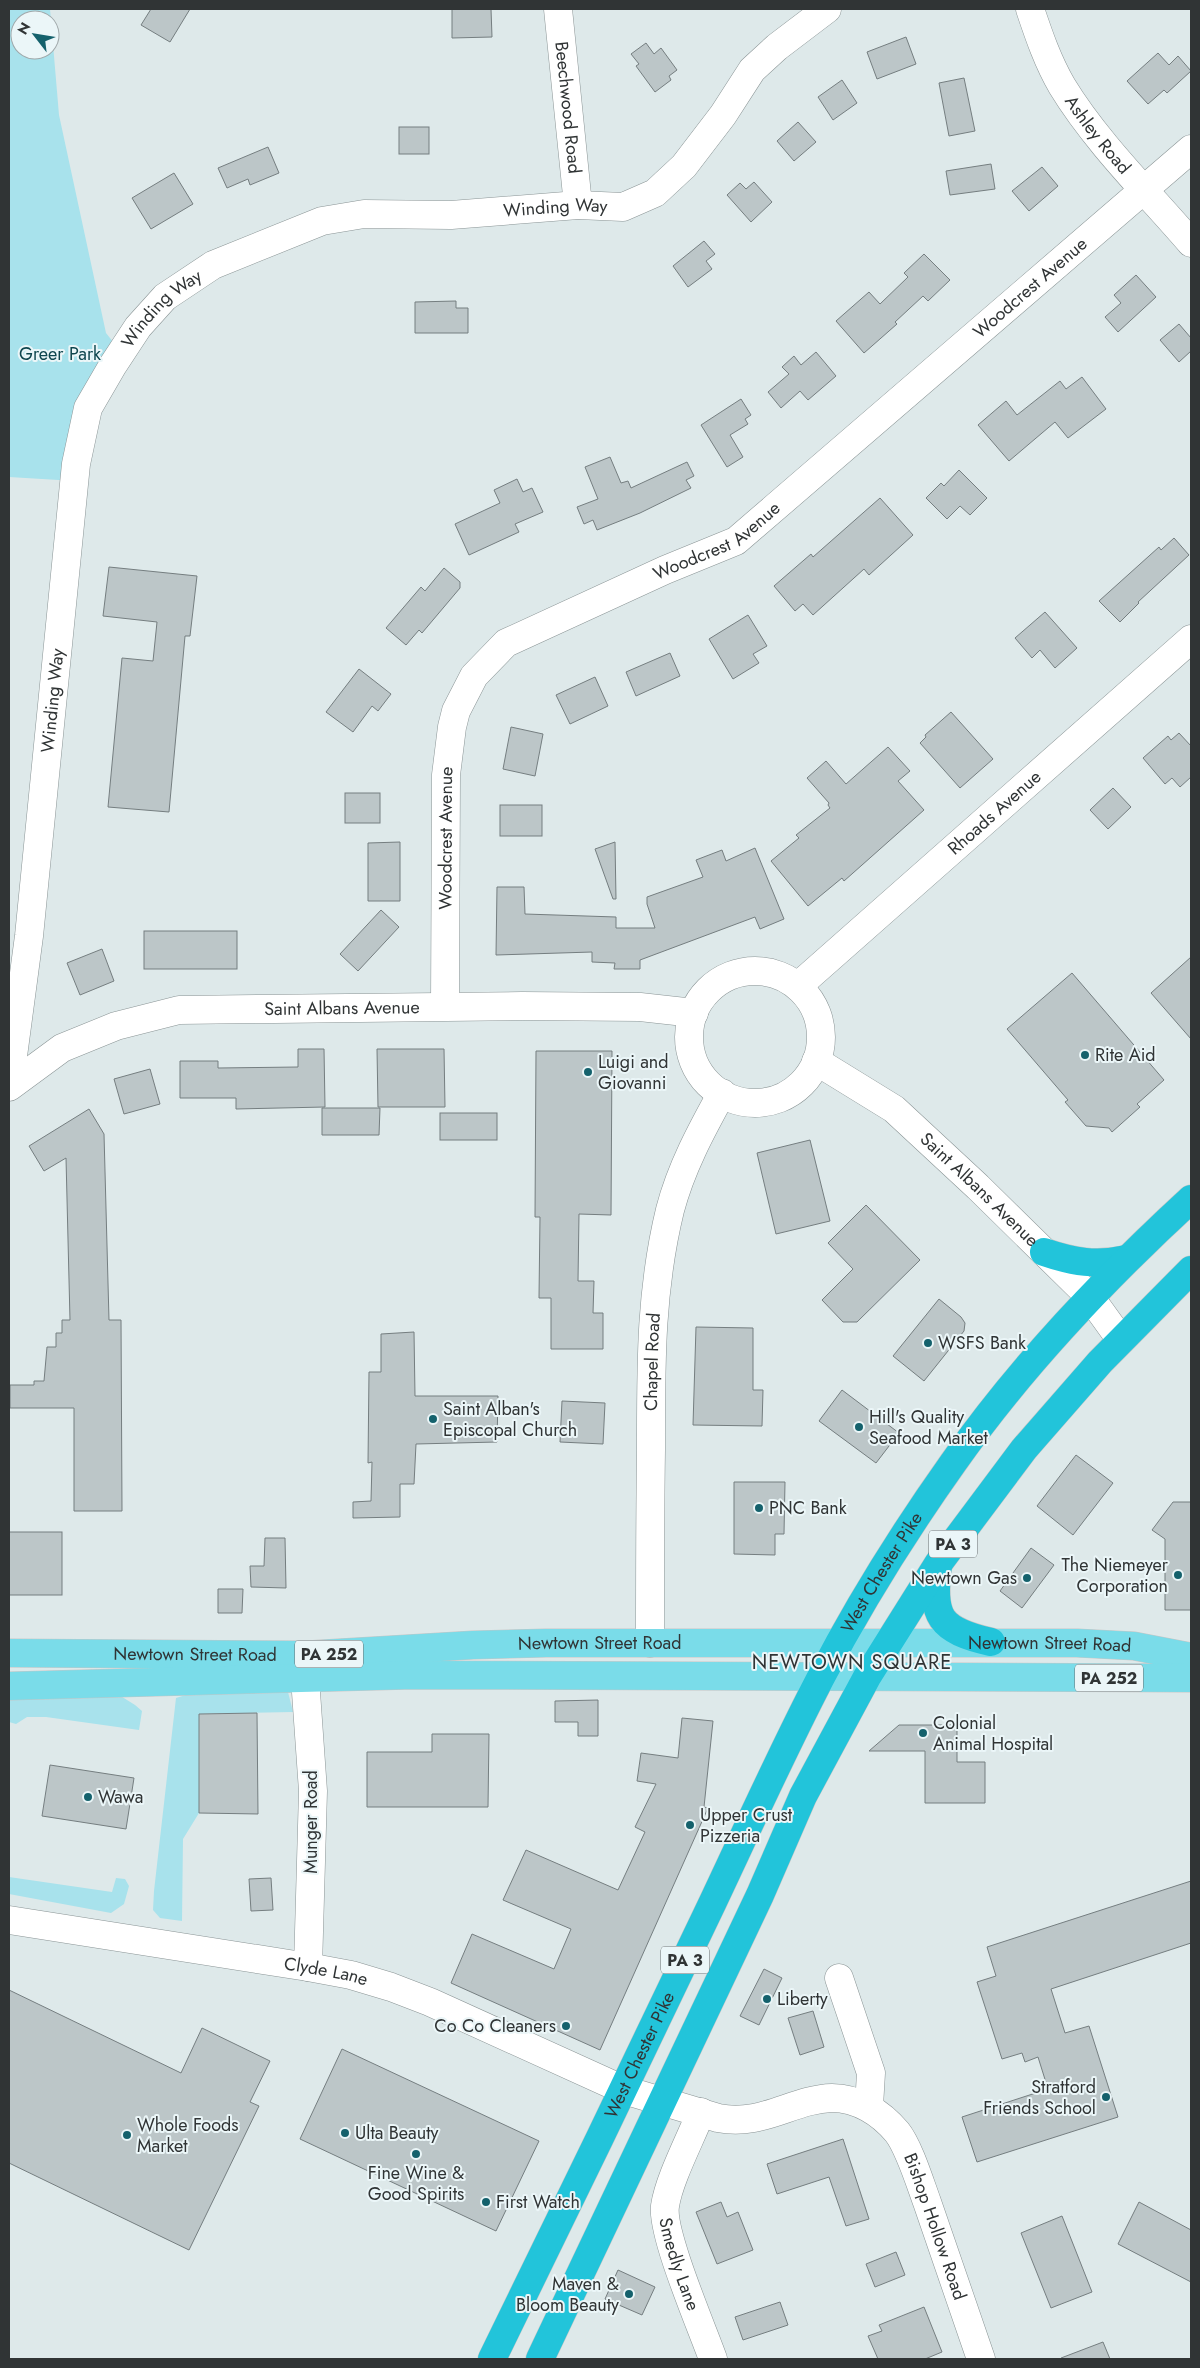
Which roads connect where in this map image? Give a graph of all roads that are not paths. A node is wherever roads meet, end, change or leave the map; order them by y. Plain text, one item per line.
1 (558, 9) edge
2 (827, 9) edge
3 (1030, 9) edge
4 (1191, 149) edge
5 (1144, 189) junction
6 (578, 205) junction
7 (1191, 244) edge
8 (1191, 639) edge
9 (798, 986) junction
10 (445, 1006) junction
11 (694, 1013) junction
12 (816, 1061) junction
13 (9, 1086) edge
14 (722, 1093) junction
15 (1191, 1198) edge
16 (1044, 1252) junction
17 (1127, 1259) junction
18 (1191, 1270) edge
19 (1090, 1297) junction
20 (1121, 1340) junction
21 (938, 1564) junction
22 (888, 1642) junction
23 (991, 1642) junction
24 (650, 1643) junction
25 (840, 1643) junction
26 (9, 1653) edge
27 (1191, 1657) edge
28 (822, 1676) junction
29 (867, 1677) junction
30 (305, 1678) junction
31 (1191, 1678) edge
32 (9, 1686) edge
33 (9, 1920) edge
34 (308, 1967) junction
35 (839, 1978) dead end
36 (624, 2090) junction
37 (663, 2103) junction
38 (869, 2106) junction
39 (701, 2112) junction
40 (492, 2359) edge
41 (540, 2359) edge
42 (713, 2359) edge
43 (981, 2359) edge

1 - 6 street, Beechwood Road
2 - 6 street, Winding Way
3 - 5 street, Ashley Road
4 - 5 street, Woodcrest Avenue
5 - 7 street, Ashley Road
5 - 10 street, Woodcrest Avenue
6 - 13 street, Winding Way
8 - 9 street, Rhoads Avenue
9 - 11 street
9 - 12 street
10 - 11 street, Saint Albans Avenue
10 - 13 street, Saint Albans Avenue
11 - 14 street
12 - 14 street
12 - 16 street, Saint Albans Avenue
14 - 24 street, Chapel Road
15 - 17 highway, West Chester Pike / PA 3
16 - 17 highway
16 - 19 street, Saint Albans Avenue
17 - 19 highway, West Chester Pike / PA 3
18 - 20 highway, PA 3
19 - 20 street, Saint Albans Avenue
19 - 25 highway, West Chester Pike / PA 3
20 - 21 highway, PA 3
21 - 22 highway, PA 3
21 - 23 highway
22 - 23 main road, Newtown Street Road / PA 252
22 - 25 main road, Newtown Street Road / PA 252
22 - 29 highway, PA 3
23 - 27 main road, Newtown Street Road / PA 252
24 - 25 main road, Newtown Street Road / PA 252
24 - 26 main road, Newtown Street Road / PA 252
25 - 28 highway, West Chester Pike / PA 3
28 - 29 main road, Newtown Street Road / PA 252
28 - 30 main road, Newtown Street Road / PA 252
28 - 36 highway, West Chester Pike / PA 3
29 - 31 main road, Newtown Street Road / PA 252
29 - 37 highway, PA 3
30 - 32 main road, Newtown Street Road / PA 252
30 - 34 street, Munger Road
33 - 34 street, Clyde Lane
34 - 36 street, Clyde Lane
35 - 38 street
36 - 37 street, Bishop Hollow Road
36 - 40 highway, West Chester Pike / PA 3
37 - 39 street, Bishop Hollow Road
37 - 41 highway, PA 3
38 - 39 street, Bishop Hollow Road
38 - 43 street, Bishop Hollow Road
39 - 42 street, Smedly Lane

